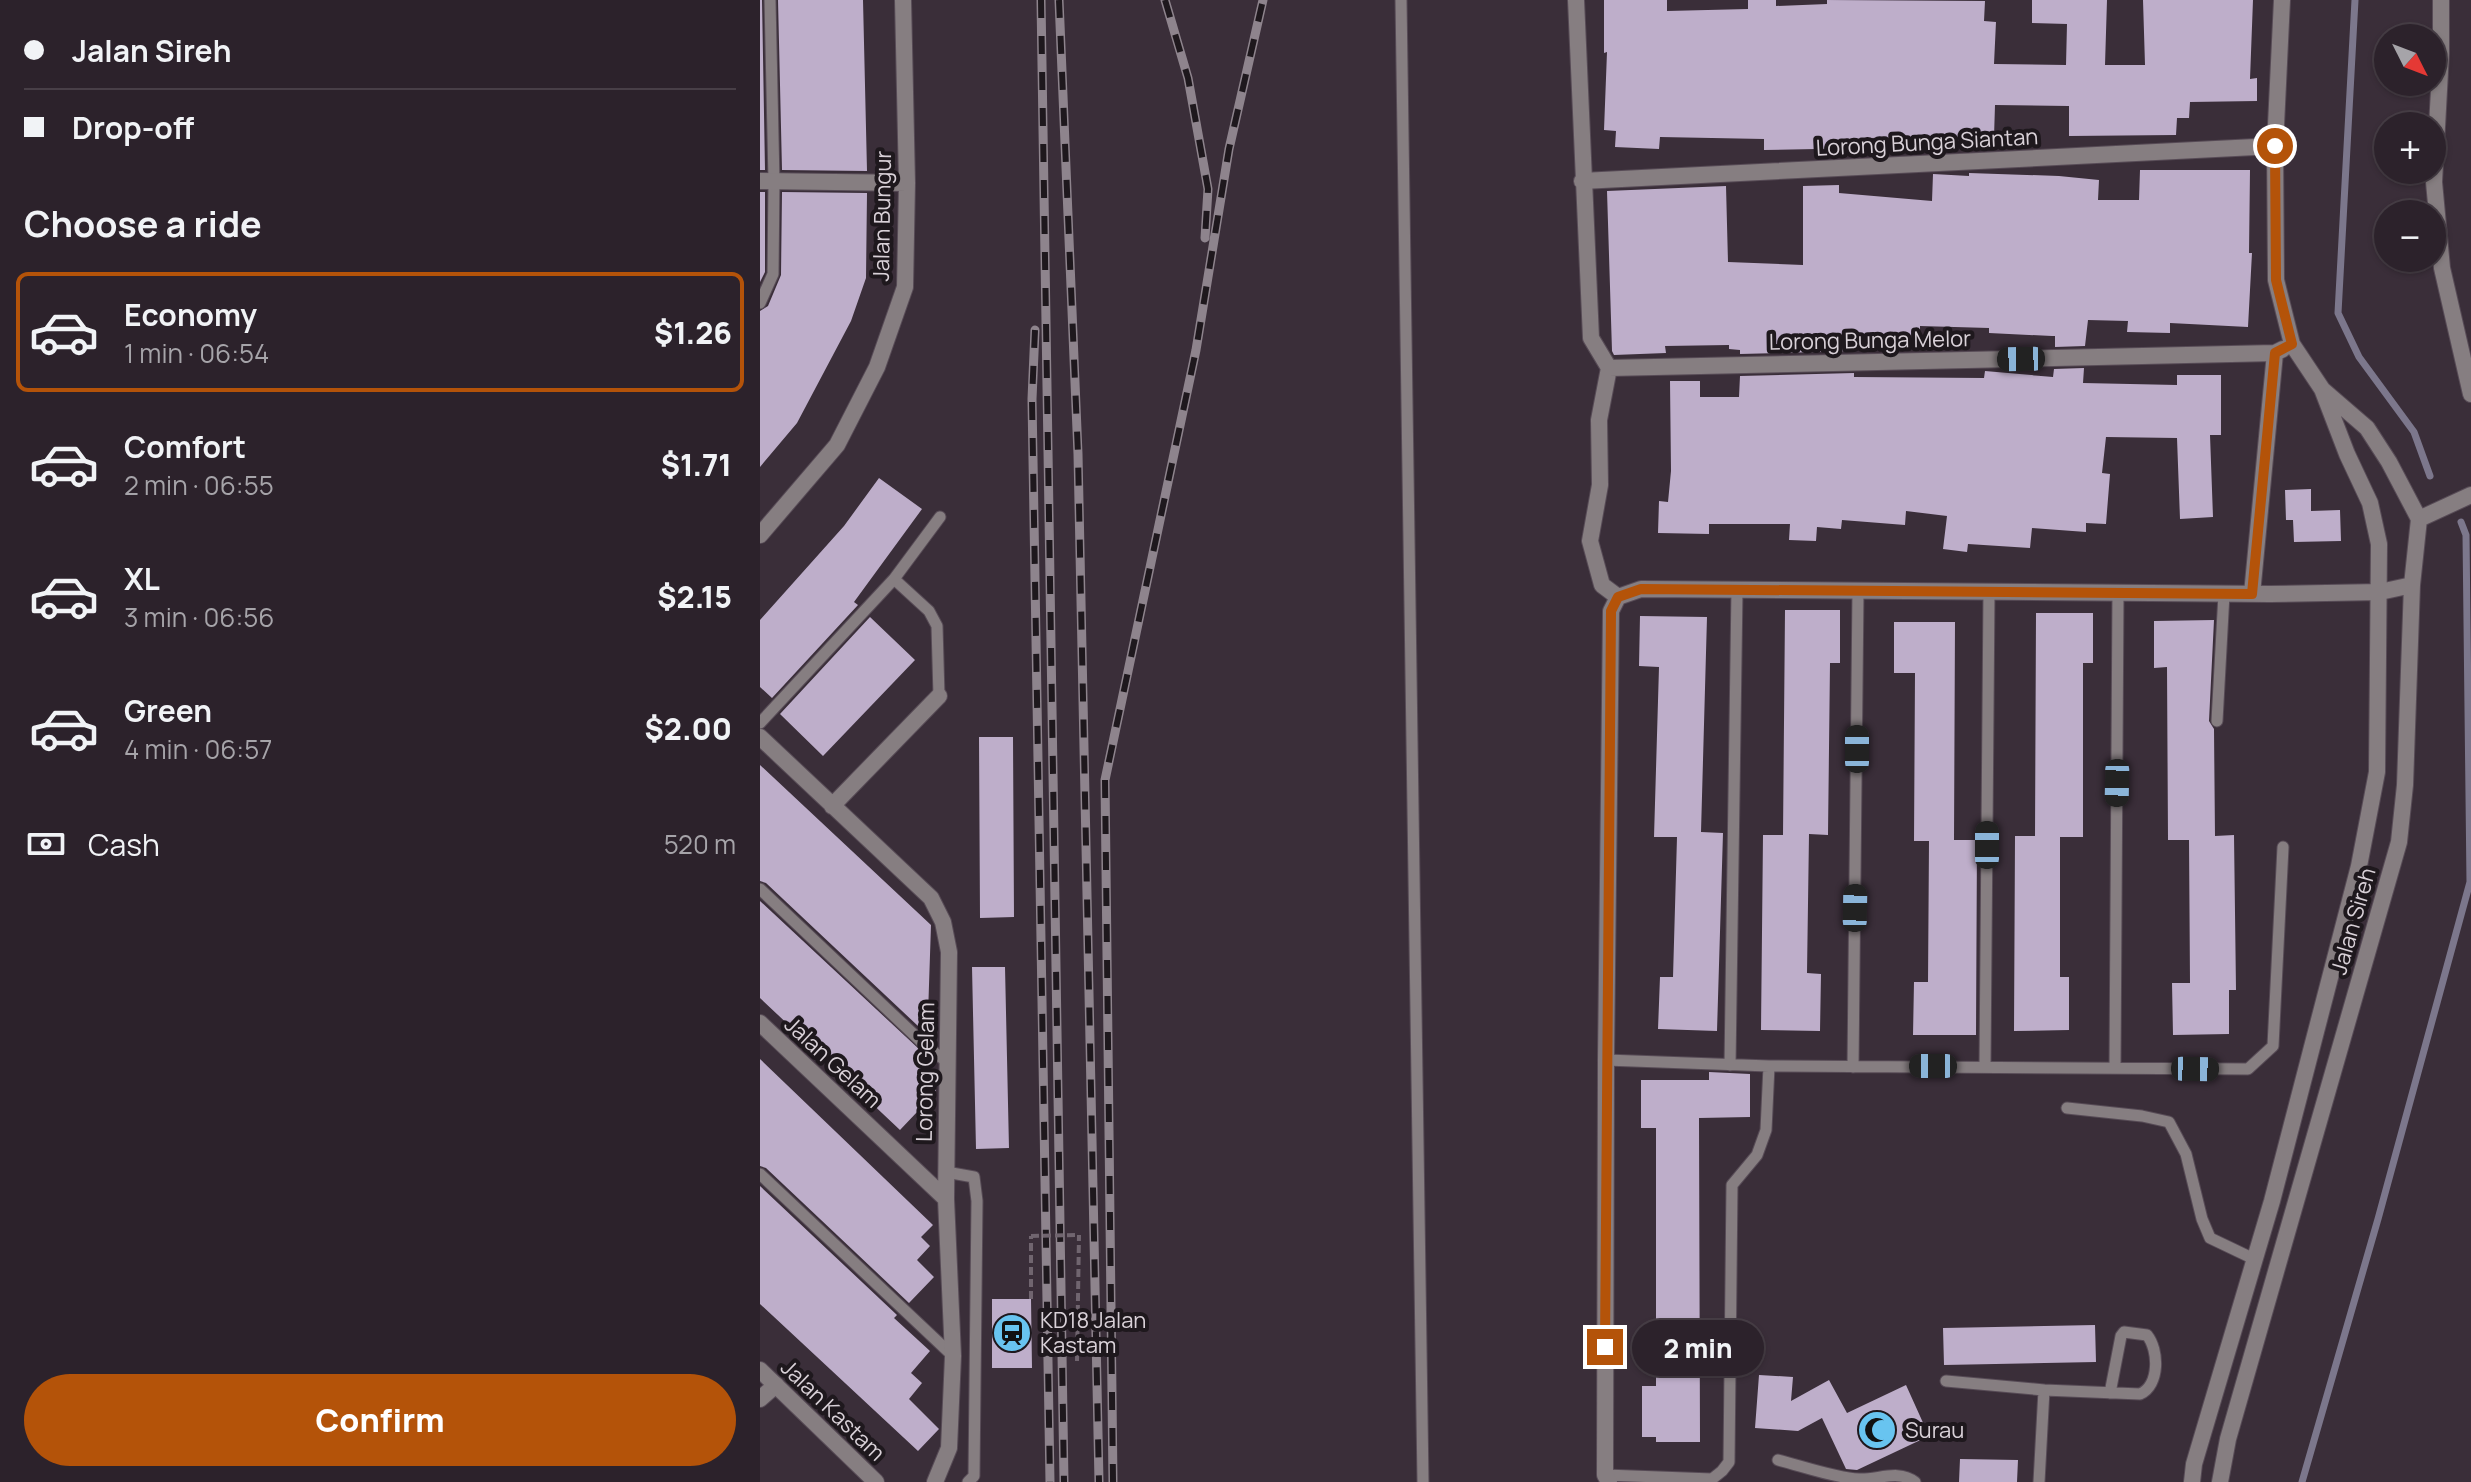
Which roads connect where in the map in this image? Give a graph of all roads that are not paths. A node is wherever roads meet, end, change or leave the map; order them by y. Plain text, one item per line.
1 (770, 0) edge
2 (903, 0) edge
3 (1401, 0) edge
4 (1576, 0) edge
5 (2282, 0) edge
6 (2441, 0) edge
7 (2275, 146) junction
8 (767, 181) edge
9 (1582, 181) junction
10 (907, 183) junction
11 (760, 303) edge
12 (2292, 344) junction
13 (2275, 353) junction
14 (1609, 368) junction
15 (2322, 389) junction
16 (2471, 394) edge
17 (2471, 495) edge
18 (940, 517) dead end
19 (2419, 519) junction
20 (763, 527) edge
21 (894, 579) junction
22 (2412, 585) junction
23 (1737, 590) junction
24 (1858, 591) junction
25 (1989, 592) junction
26 (2380, 592) junction
27 (2118, 593) junction
28 (2224, 594) junction
29 (2252, 594) junction
30 (1618, 597) junction
31 (939, 696) joint
32 (2217, 721) dead end
33 (760, 723) edge
34 (760, 737) edge
35 (832, 806) junction
36 (2283, 847) dead end
37 (760, 889) edge
38 (762, 1029) edge
39 (1606, 1060) junction
40 (947, 1062) junction
41 (1730, 1065) junction
42 (1769, 1066) junction
43 (1985, 1066) junction
44 (1853, 1067) junction
45 (2115, 1068) junction
46 (2067, 1108) dead end
47 (946, 1172) junction
48 (760, 1174) edge
49 (946, 1199) junction
50 (2254, 1259) junction
51 (953, 1356) junction
52 (760, 1370) edge
53 (1946, 1381) dead end
54 (776, 1385) junction
55 (2044, 1390) junction
56 (2110, 1393) junction
57 (760, 1399) edge
58 (1778, 1460) dead end
59 (1607, 1479) edge
60 (876, 1482) edge
61 (935, 1482) edge
62 (968, 1482) edge
63 (1423, 1482) edge
64 (1915, 1482) edge
65 (2039, 1482) edge
66 (2192, 1482) edge
67 (2220, 1482) edge

1 - 8 lane
2 - 10 street, Jalan Bungur
3 - 63 lane
4 - 9 street
5 - 7 street, Jalan Sireh
6 - 16 street
7 - 9 street, Lorong Bunga Siantan
7 - 12 street, Jalan Sireh
8 - 10 street
8 - 11 lane
9 - 14 street
10 - 20 street, Jalan Bungur
12 - 13 street
12 - 15 street, Jalan Sireh
13 - 14 street, Lorong Bunga Melor
13 - 29 street
14 - 30 street
15 - 19 street, Jalan Sireh
15 - 26 street, Jalan Sireh
17 - 19 street
18 - 21 lane
19 - 22 street, Jalan Sireh
21 - 31 lane
21 - 33 lane
22 - 26 street
22 - 67 street, Jalan Sireh
23 - 24 street
23 - 30 street
23 - 41 lane
24 - 25 street
24 - 44 lane
25 - 27 street
25 - 43 lane
26 - 29 street
26 - 50 street, Jalan Sireh
27 - 28 street
27 - 45 lane
28 - 29 street
28 - 32 lane
30 - 39 street
31 - 35 street
34 - 35 street, Lorong Gelam
35 - 40 street, Lorong Gelam
36 - 45 lane
37 - 40 lane
38 - 49 street, Jalan Gelam
39 - 41 lane
39 - 59 street
40 - 47 street, Lorong Gelam
41 - 42 lane
42 - 44 lane
42 - 59 lane
43 - 44 lane
43 - 45 lane
46 - 50 lane
47 - 49 street, Lorong Gelam
47 - 62 lane
48 - 51 lane
49 - 51 street, Lorong Gelam
50 - 66 street, Jalan Sireh
51 - 61 street, Lorong Gelam
52 - 54 street, Jalan Kastam
53 - 55 lane
54 - 57 street
54 - 60 street, Jalan Kastam
55 - 56 lane
55 - 65 lane
56 - 56 lane
58 - 64 lane

